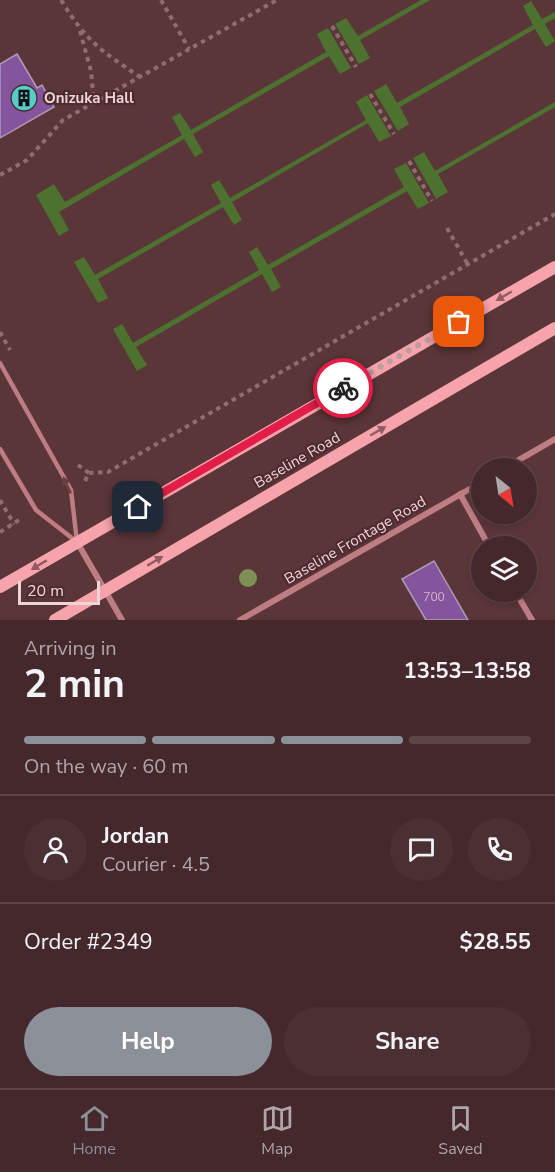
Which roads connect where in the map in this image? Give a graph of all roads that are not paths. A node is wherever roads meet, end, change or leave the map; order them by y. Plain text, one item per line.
1 (555, 267) edge
2 (555, 328) edge
3 (0, 363) edge
4 (555, 439) edge
5 (0, 449) edge
6 (522, 458) edge
7 (471, 488) edge
8 (459, 494) junction
9 (483, 536) edge
10 (77, 542) junction
11 (0, 587) edge
12 (105, 591) junction
13 (521, 602) edge
14 (55, 620) edge
15 (122, 620) edge
16 (240, 620) edge
17 (532, 620) edge

1 -> 10 main road
12 -> 2 main road, Baseline Road
10 -> 3 lane
4 - 6 street
5 - 10 lane
7 - 8 street, Baseline Frontage Road
8 - 9 street
8 - 16 street, Baseline Frontage Road
10 -> 11 main road
10 - 12 street
12 - 14 main road, Baseline Road
12 - 15 street
13 - 17 street

